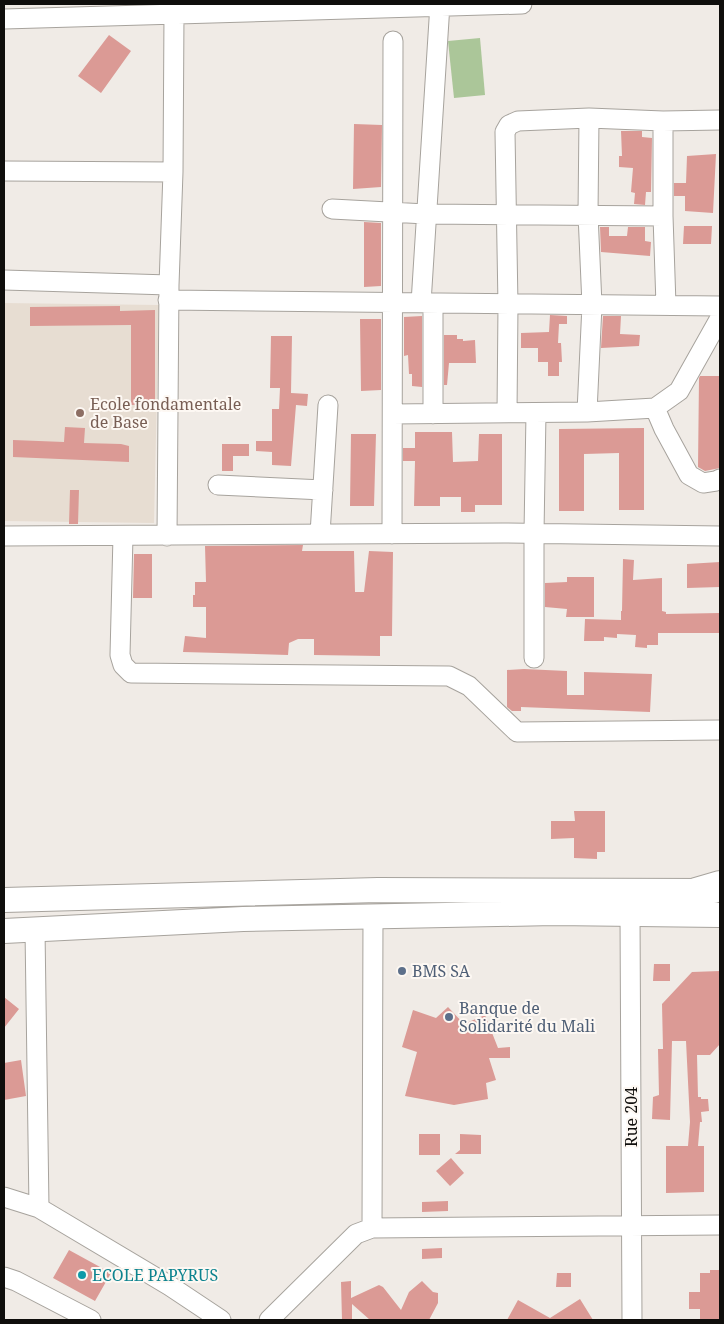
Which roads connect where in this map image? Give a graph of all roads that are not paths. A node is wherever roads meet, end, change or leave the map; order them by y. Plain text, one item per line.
1 (522, 4) edge
2 (440, 5) edge
3 (320, 7) edge
4 (167, 11) edge
5 (4, 19) edge
6 (393, 41) dead end
7 (588, 118) junction
8 (720, 120) edge
9 (663, 121) junction
10 (4, 171) edge
11 (173, 172) junction
12 (332, 209) dead end
13 (393, 212) junction
14 (426, 214) junction
15 (506, 214) junction
16 (588, 214) junction
17 (663, 216) junction
18 (4, 280) edge
19 (169, 292) junction
20 (393, 303) junction
21 (427, 303) junction
22 (508, 304) junction
23 (592, 305) junction
24 (666, 305) junction
25 (720, 306) edge
26 (720, 318) edge
27 (328, 404) dead end
28 (655, 408) junction
29 (586, 412) junction
30 (508, 413) junction
31 (536, 413) junction
32 (392, 414) junction
33 (433, 414) junction
34 (720, 479) edge
35 (218, 485) dead end
36 (323, 490) junction
37 (534, 533) junction
38 (320, 534) junction
39 (392, 534) junction
40 (4, 536) edge
41 (123, 536) junction
42 (167, 536) junction
43 (720, 536) edge
44 (534, 658) dead end
45 (720, 730) edge
46 (712, 889) edge
47 (4, 900) edge
48 (630, 914) junction
49 (720, 915) edge
50 (373, 917) junction
51 (35, 930) junction
52 (4, 931) edge
53 (4, 1197) edge
54 (39, 1208) junction
55 (631, 1225) junction
56 (720, 1225) edge
57 (372, 1228) junction
58 (4, 1277) edge
59 (91, 1320) edge
60 (221, 1320) edge
61 (269, 1320) edge
62 (632, 1320) edge

1 - 2 street
2 - 3 street
2 - 14 street
3 - 4 street
4 - 5 street
4 - 11 street
6 - 13 street
7 - 9 street
7 - 15 street
7 - 16 street
8 - 9 street
9 - 17 street
10 - 11 street
11 - 19 street
12 - 13 street
13 - 14 street
13 - 20 street
14 - 15 street
14 - 21 street
15 - 16 street
15 - 22 street
16 - 17 street
16 - 23 street
17 - 24 street
18 - 19 street
19 - 20 street
19 - 42 street
20 - 21 street
20 - 32 street
21 - 22 street
21 - 33 street
22 - 23 street
22 - 30 street
23 - 24 street
23 - 29 street
24 - 25 street
26 - 28 street
27 - 36 street
28 - 29 street
28 - 34 street
29 - 31 street
30 - 31 street
30 - 33 street
31 - 37 street
32 - 33 street
32 - 39 street
35 - 36 street
36 - 38 street
37 - 39 street
37 - 43 street
37 - 44 street
38 - 39 street
38 - 42 street
40 - 41 street
41 - 42 street
41 - 45 street
46 - 47 main road
48 - 49 main road
48 - 50 main road
48 - 55 street, Rue 204
50 - 51 main road
50 - 57 street
51 - 52 main road
51 - 54 street
53 - 54 street
54 - 60 street
55 - 56 street
55 - 57 street
55 - 62 street, Rue 204
57 - 61 street
58 - 59 street

